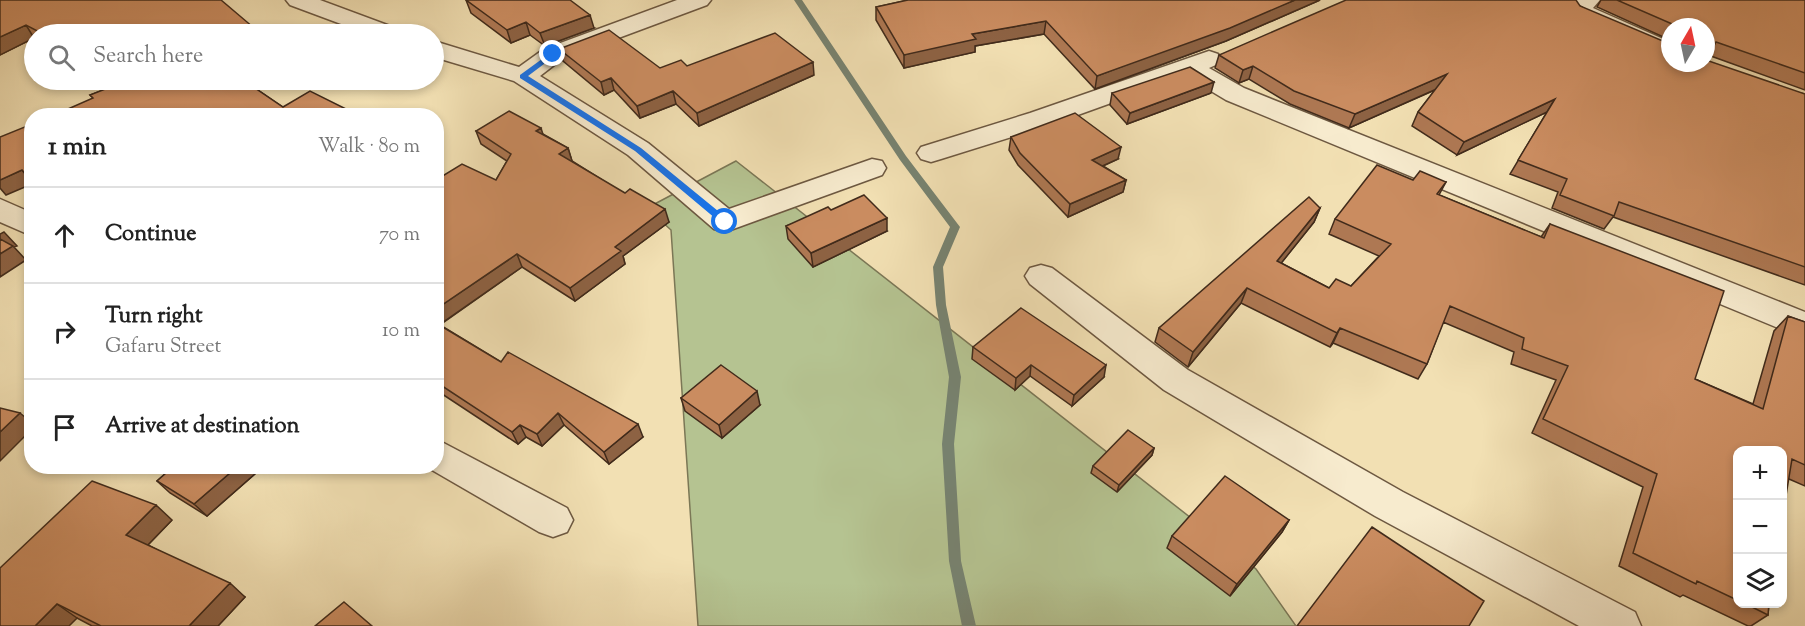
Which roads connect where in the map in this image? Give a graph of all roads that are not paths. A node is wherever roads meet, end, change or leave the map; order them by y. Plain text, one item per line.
1 (298, 0) edge
2 (699, 0) edge
3 (1588, 0) edge
4 (362, 24) edge
5 (1661, 47) edge
6 (1233, 50) edge
7 (444, 52) edge
8 (1190, 67) junction
9 (523, 76) junction
10 (931, 153) dead end
11 (872, 168) dead end
12 (0, 209) edge
13 (24, 222) edge
14 (1041, 276) dead end
15 (1805, 326) edge
16 (444, 459) edge
17 (553, 520) dead end
18 (1620, 626) edge

1 - 4 street
2 - 9 street
3 - 5 street
6 - 8 street
7 - 9 street
8 - 10 street
8 - 15 street
9 - 11 street
12 - 13 street
14 - 18 street
16 - 17 street

